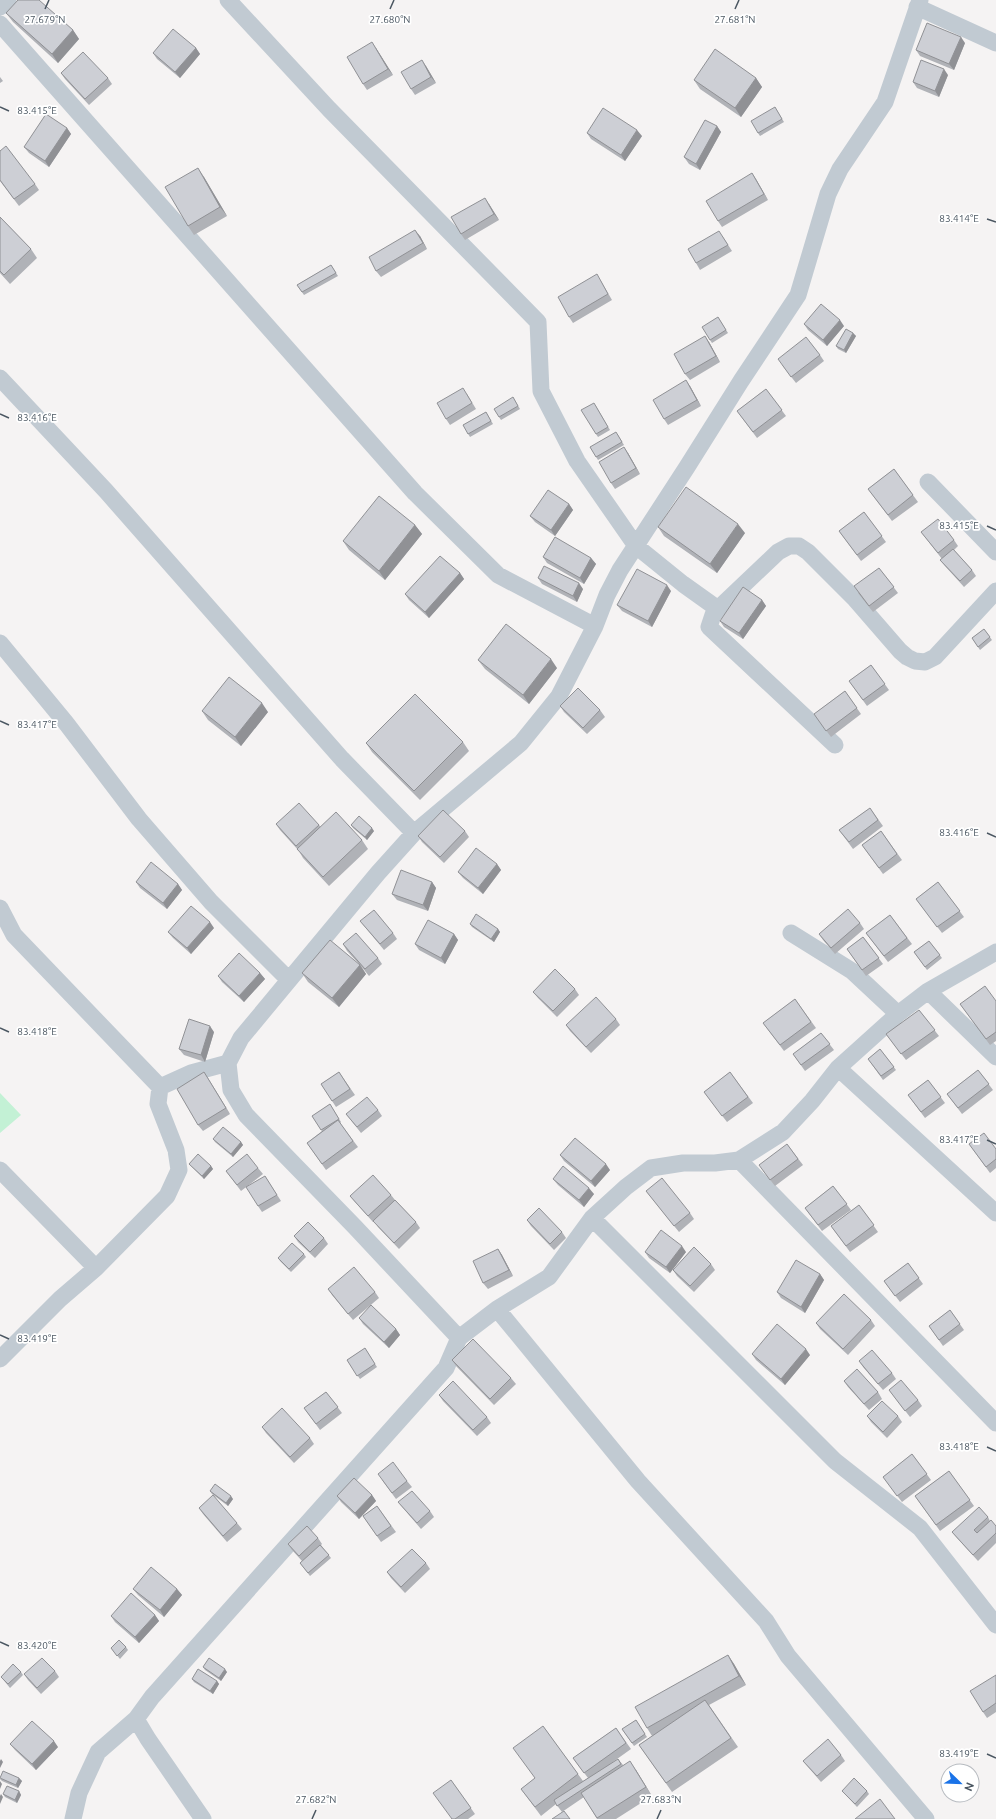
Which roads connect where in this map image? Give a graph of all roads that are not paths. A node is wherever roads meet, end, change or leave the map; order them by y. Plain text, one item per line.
1 (8, 0) edge
2 (228, 0) edge
3 (918, 4) edge
4 (0, 7) edge
5 (1, 28) edge
6 (996, 43) edge
7 (0, 378) edge
8 (928, 482) dead end
9 (636, 546) junction
10 (996, 552) edge
11 (996, 591) edge
12 (718, 609) junction
13 (595, 626) junction
14 (0, 643) edge
15 (836, 745) dead end
16 (414, 833) junction
17 (0, 908) edge
18 (791, 933) dead end
19 (996, 952) edge
20 (288, 980) junction
21 (928, 991) junction
22 (898, 1014) junction
23 (996, 1057) edge
24 (228, 1063) junction
25 (838, 1068) junction
26 (160, 1087) junction
27 (739, 1160) junction
28 (0, 1170) edge
29 (996, 1213) edge
30 (592, 1218) junction
31 (96, 1268) junction
32 (497, 1309) junction
33 (460, 1338) junction
34 (0, 1359) edge
35 (996, 1422) edge
36 (996, 1625) edge
37 (136, 1719) junction
38 (73, 1819) edge
39 (203, 1819) edge
40 (926, 1819) edge

1 - 4 street
2 - 9 street
3 - 6 street
3 - 9 street
5 - 13 street
7 - 16 street
8 - 10 street
9 - 12 street
9 - 13 street
11 - 12 street
12 - 15 street
13 - 16 street
14 - 20 street
16 - 20 street
17 - 26 street
18 - 22 street
19 - 21 street
20 - 24 street
21 - 22 street
21 - 23 street
22 - 25 street
24 - 26 street
24 - 33 street
25 - 27 street
25 - 29 street
26 - 31 street
27 - 30 street
27 - 35 street
28 - 31 street
30 - 32 street
30 - 36 street
31 - 34 street
32 - 33 street
32 - 40 street
33 - 37 street
37 - 38 street
37 - 39 street

